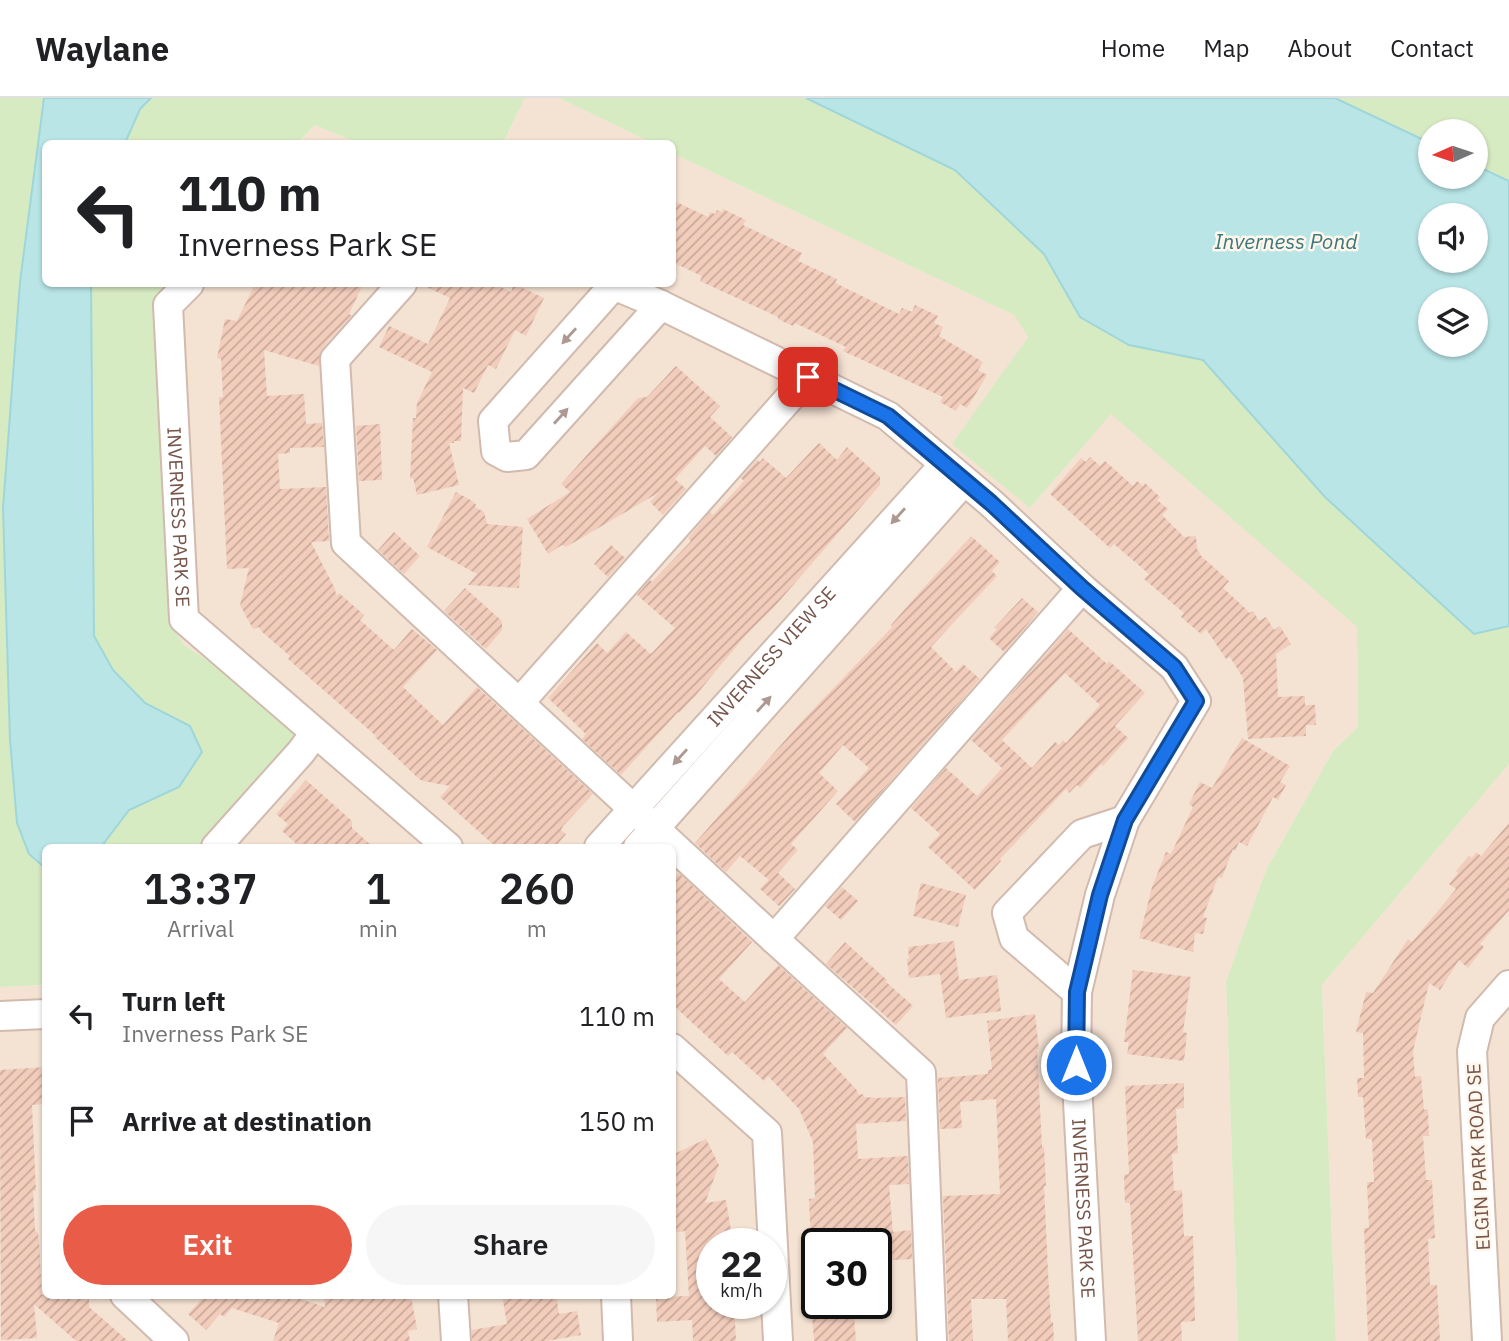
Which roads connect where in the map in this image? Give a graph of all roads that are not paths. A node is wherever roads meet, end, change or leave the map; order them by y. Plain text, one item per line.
1 (186, 287) edge
2 (399, 287) edge
3 (610, 287) edge
4 (620, 287) edge
5 (661, 305) junction
6 (808, 377) junction
7 (954, 473) junction
8 (1082, 588) junction
9 (519, 703) junction
10 (314, 733) junction
11 (633, 809) junction
12 (1125, 820) junction
13 (646, 838) edge
14 (219, 844) edge
15 (444, 844) edge
16 (602, 844) edge
17 (676, 862) edge
18 (774, 939) junction
19 (1509, 985) edge
20 (1077, 992) junction
21 (42, 1014) edge
22 (0, 1016) edge
23 (676, 1052) edge
24 (129, 1299) edge
25 (453, 1299) edge
26 (616, 1299) edge
27 (174, 1341) edge
28 (456, 1341) edge
29 (618, 1341) edge
30 (778, 1341) edge
31 (932, 1341) edge
32 (1091, 1341) edge
33 (1487, 1341) edge

1 - 10 street, INVERNESS PARK SE
2 - 9 street
3 -> 5 street
4 - 5 street, INVERNESS PARK SE
5 - 6 street, INVERNESS PARK SE
6 - 7 street, INVERNESS PARK SE
6 - 9 street
7 - 8 street, INVERNESS PARK SE
7 -> 11 street, INVERNESS VIEW SE
13 -> 7 street, INVERNESS VIEW SE
8 - 12 street, INVERNESS PARK SE
8 - 18 street
9 - 11 street
10 - 14 street
10 - 15 street, INVERNESS PARK SE
11 - 13 street
11 - 16 street, INVERNESS VIEW SE
12 - 20 street, INVERNESS PARK SE
12 - 20 street
17 - 18 street
18 - 31 street
19 - 33 street, ELGIN PARK ROAD SE
20 - 32 street, INVERNESS PARK SE
21 - 22 street
23 - 30 street
24 - 27 street
25 - 28 street
26 - 29 street

